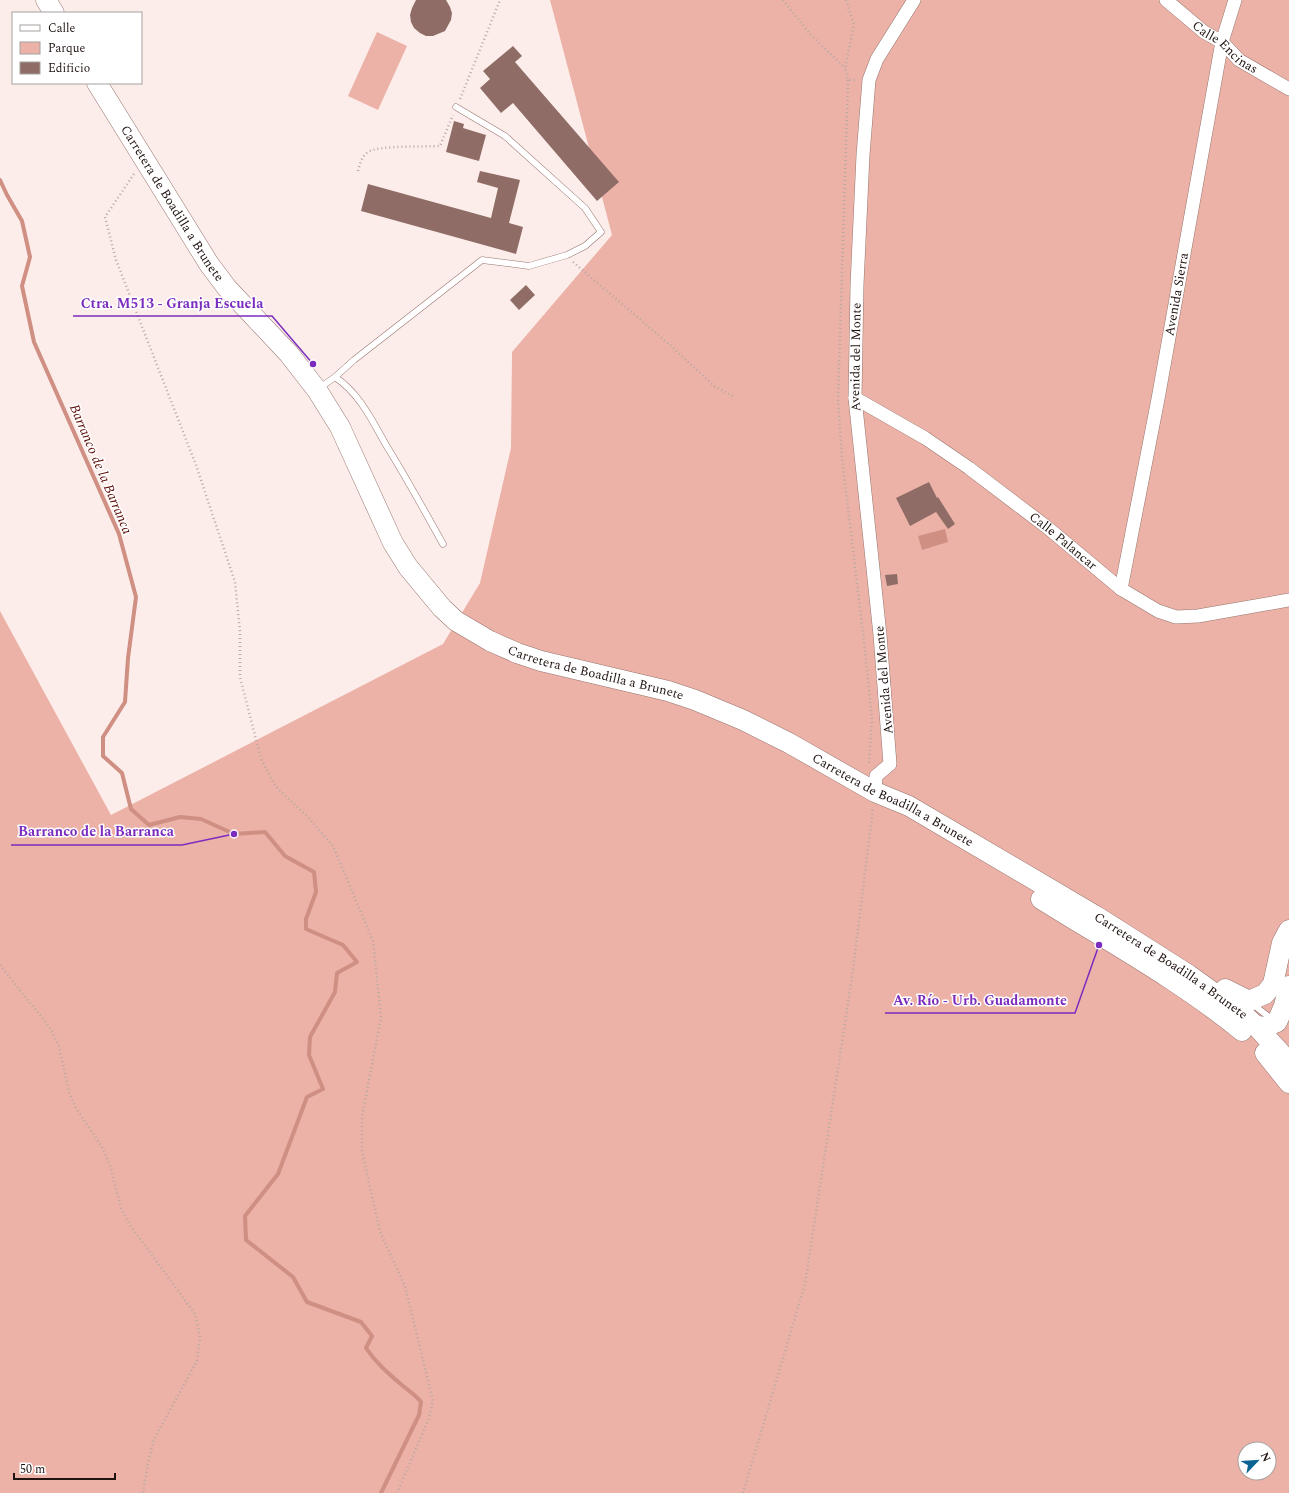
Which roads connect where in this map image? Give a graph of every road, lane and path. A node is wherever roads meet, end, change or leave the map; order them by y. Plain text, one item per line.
1 (46, 0) edge
2 (500, 0) edge
3 (783, 0) edge
4 (846, 0) edge
5 (914, 0) edge
6 (1166, 0) edge
7 (1235, 0) edge
8 (53, 12) edge
9 (1222, 42) junction
10 (845, 68) junction
11 (869, 80) junction
12 (98, 84) edge
13 (1289, 89) edge
14 (456, 107) junction
15 (143, 159) junction
16 (358, 171) dead end
17 (567, 254) junction
18 (335, 377) junction
19 (317, 390) junction
20 (733, 396) dead end
21 (856, 398) junction
22 (443, 544) dead end
23 (1121, 589) junction
24 (1289, 600) edge
25 (875, 792) junction
26 (1031, 893) junction
27 (1096, 916) junction
28 (1289, 930) edge
29 (0, 965) edge
30 (1265, 1007) edge
31 (1277, 1022) junction
32 (1289, 1044) edge
33 (1289, 1062) edge
34 (1289, 1073) edge
35 (1289, 1083) edge
36 (143, 1493) edge
37 (397, 1493) edge
38 (743, 1493) edge

1 - 8 main road
2 - 14 path
3 - 10 path
4 - 10 path
5 - 11 street, Avenida del Monte
6 - 9 street, Calle Encinas
7 - 9 street, Avenida Sierra
9 - 13 street, Calle Encinas
9 - 23 street, Avenida Sierra
10 - 11 path
11 - 21 street, Avenida del Monte
12 - 15 main road, Carretera de Boadilla a Brunete
14 - 16 path
14 - 17 lane
15 - 19 main road, Carretera de Boadilla a Brunete
15 - 37 path
17 - 18 lane
17 - 20 path
18 - 19 lane
18 - 22 lane
19 - 25 main road, Carretera de Boadilla a Brunete
21 - 23 street, Calle Palancar
21 - 25 street, Avenida del Monte
23 - 24 street, Calle Palancar
25 - 26 main road
25 - 27 main road, Carretera de Boadilla a Brunete
25 - 38 path
26 - 30 main road
26 - 35 main road
27 - 30 main road
27 - 30 main road, Carretera de Boadilla a Brunete
28 - 30 main road
29 - 36 path
30 - 31 main road
30 - 31 main road
30 - 33 main road, Carretera de Boadilla a Brunete
30 - 34 main road
31 - 32 main road

